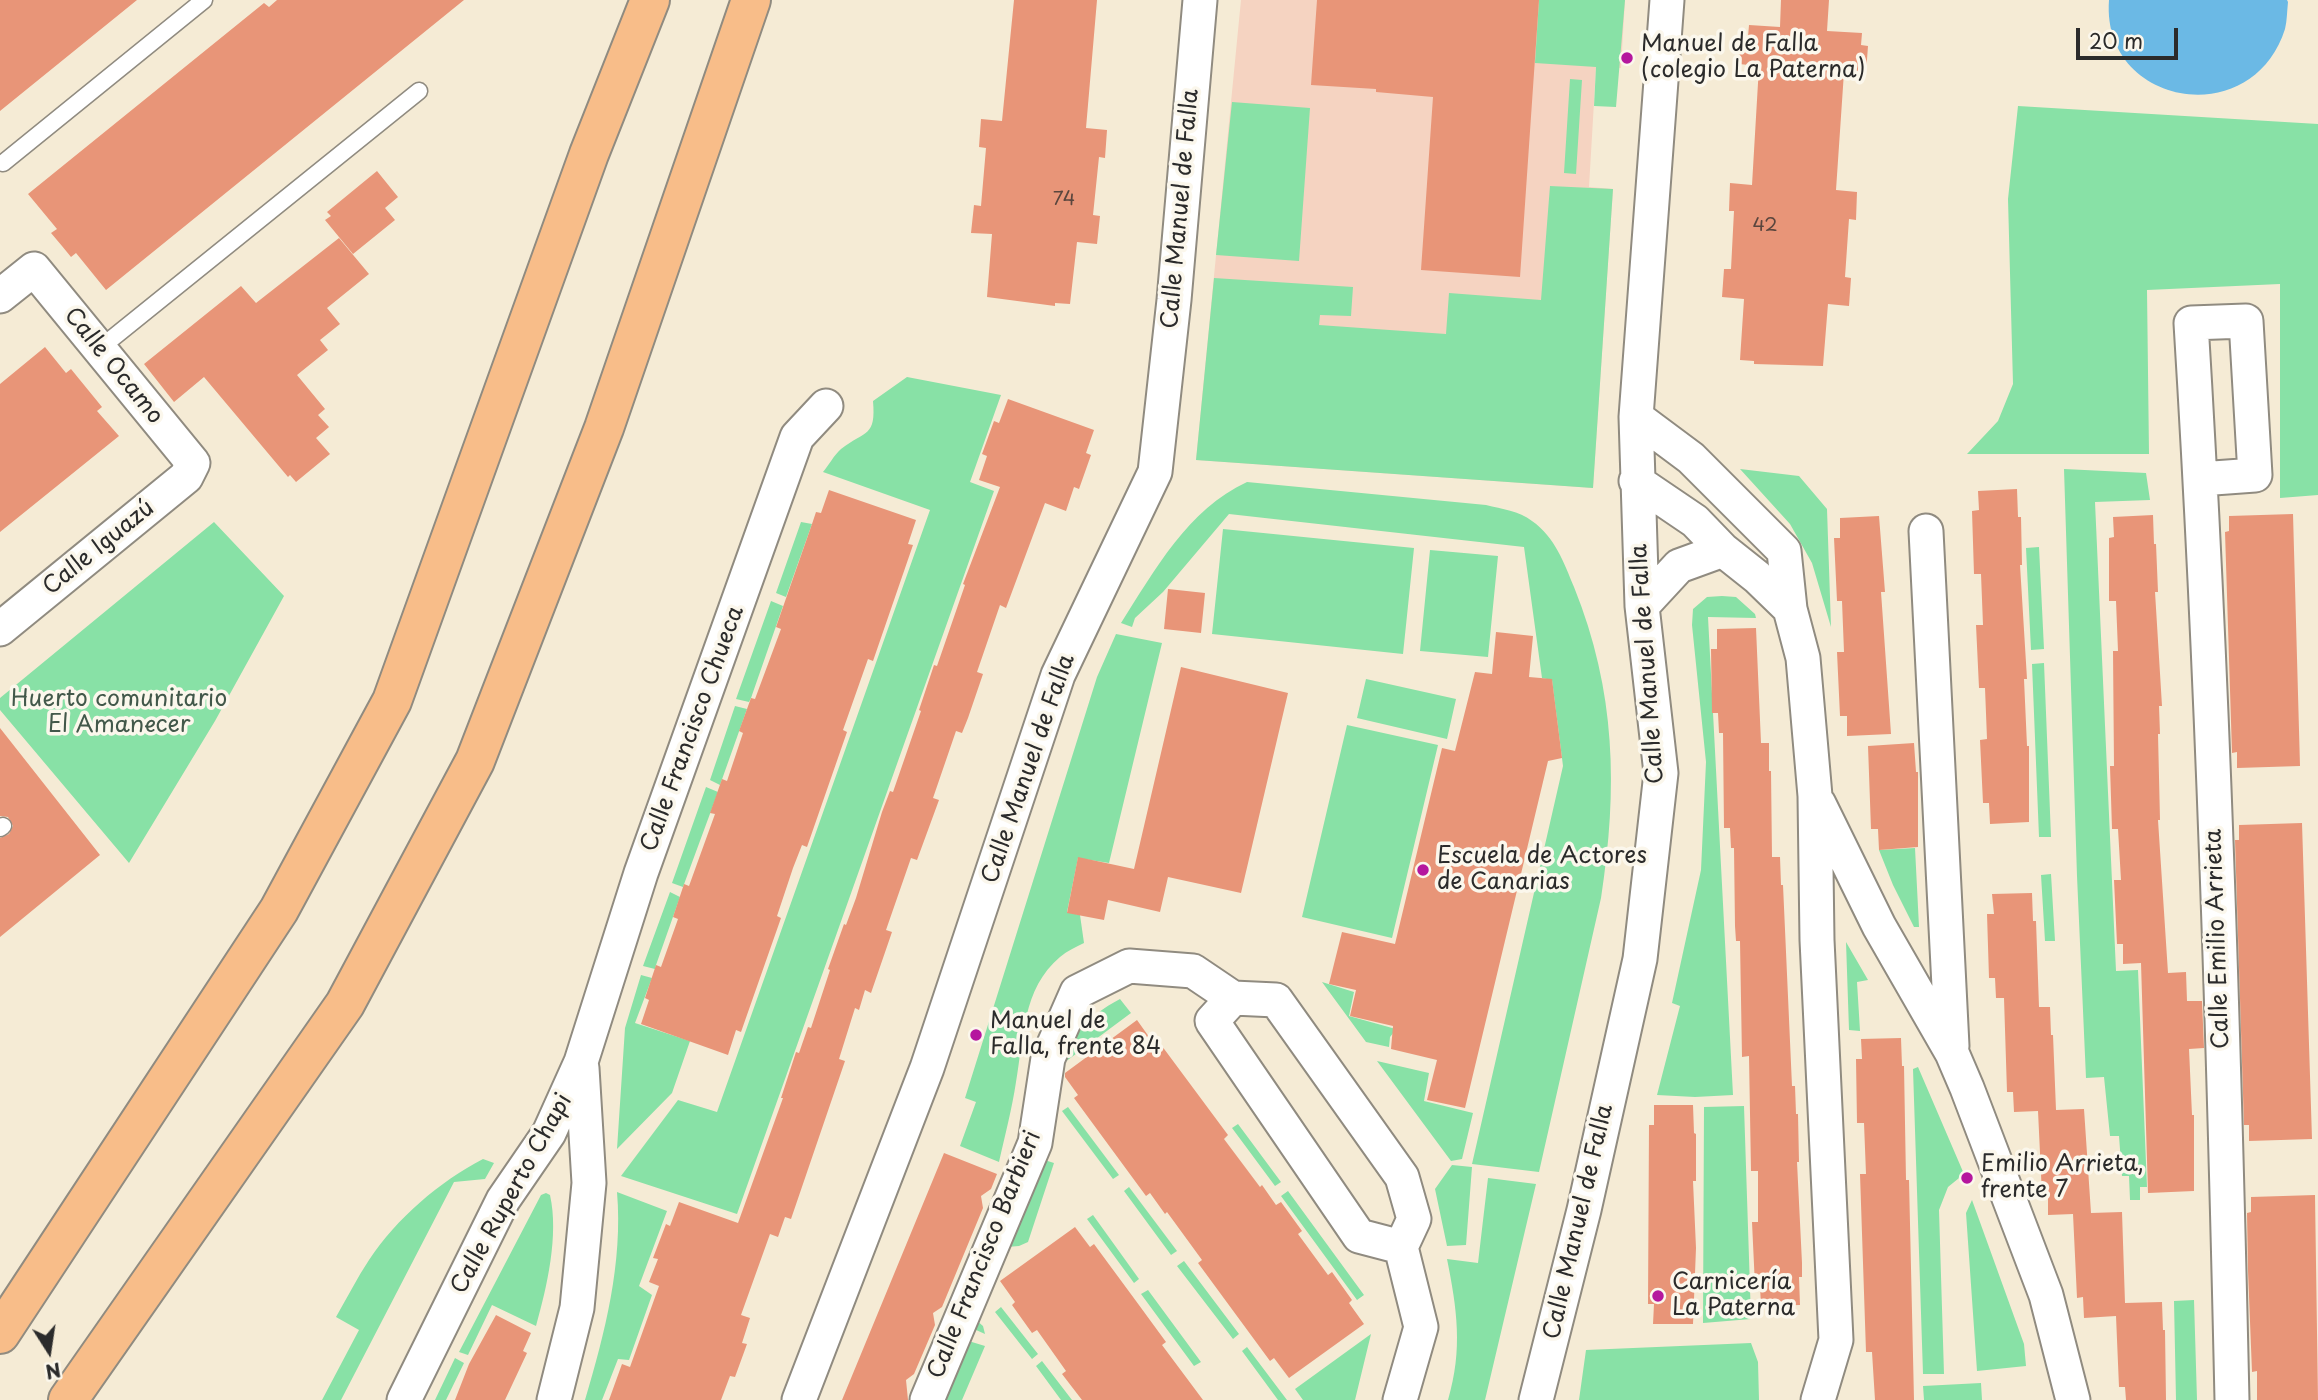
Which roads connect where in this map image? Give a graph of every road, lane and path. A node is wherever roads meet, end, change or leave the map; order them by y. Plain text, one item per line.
1 (204, 0) edge
2 (634, 0) edge
3 (650, 0) edge
4 (751, 0) edge
5 (1200, 0) edge
6 (1667, 0) edge
7 (419, 91) dead end
8 (589, 154) junction
9 (3, 163) dead end
10 (0, 296) edge
11 (99, 349) junction
12 (826, 407) dead end
13 (1636, 417) junction
14 (193, 463) joint
15 (2200, 479) junction
16 (1636, 481) junction
17 (1926, 531) dead end
18 (1723, 550) junction
19 (1642, 606) junction
20 (1790, 609) junction
21 (0, 629) edge
22 (1815, 796) junction
23 (1233, 998) junction
24 (1952, 1053) junction
25 (581, 1062) junction
26 (1401, 1247) junction
27 (0, 1334) edge
28 (68, 1400) edge
29 (404, 1400) edge
30 (554, 1400) edge
31 (799, 1400) edge
32 (927, 1400) edge
33 (1400, 1400) edge
34 (1536, 1400) edge
35 (1818, 1400) edge
36 (2073, 1400) edge
37 (2232, 1400) edge

1 - 9 lane
2 - 8 highway
3 - 8 highway
4 - 28 highway
5 - 31 street, Calle Manuel de Falla
6 - 13 street, Calle Manuel de Falla
7 - 11 lane
8 - 27 highway
10 - 11 street, Calle Ocamo
11 - 14 street, Calle Ocamo
12 - 25 street, Calle Francisco Chueca
13 - 16 street, Calle Manuel de Falla
13 - 20 street
14 - 21 street, Calle Iguazú
15 - 15 street, Calle Emilio Arrieta
15 - 37 street, Calle Emilio Arrieta
16 - 18 street
16 - 19 street, Calle Manuel de Falla
17 - 24 street
18 - 19 street
18 - 20 street
19 - 34 street, Calle Manuel de Falla
20 - 22 street
22 - 24 street
22 - 35 street
23 - 26 street
23 - 26 street
23 - 32 street, Calle Francisco Barbieri
24 - 36 street
25 - 29 street, Calle Ruperto Chapi
25 - 30 street
26 - 33 street

